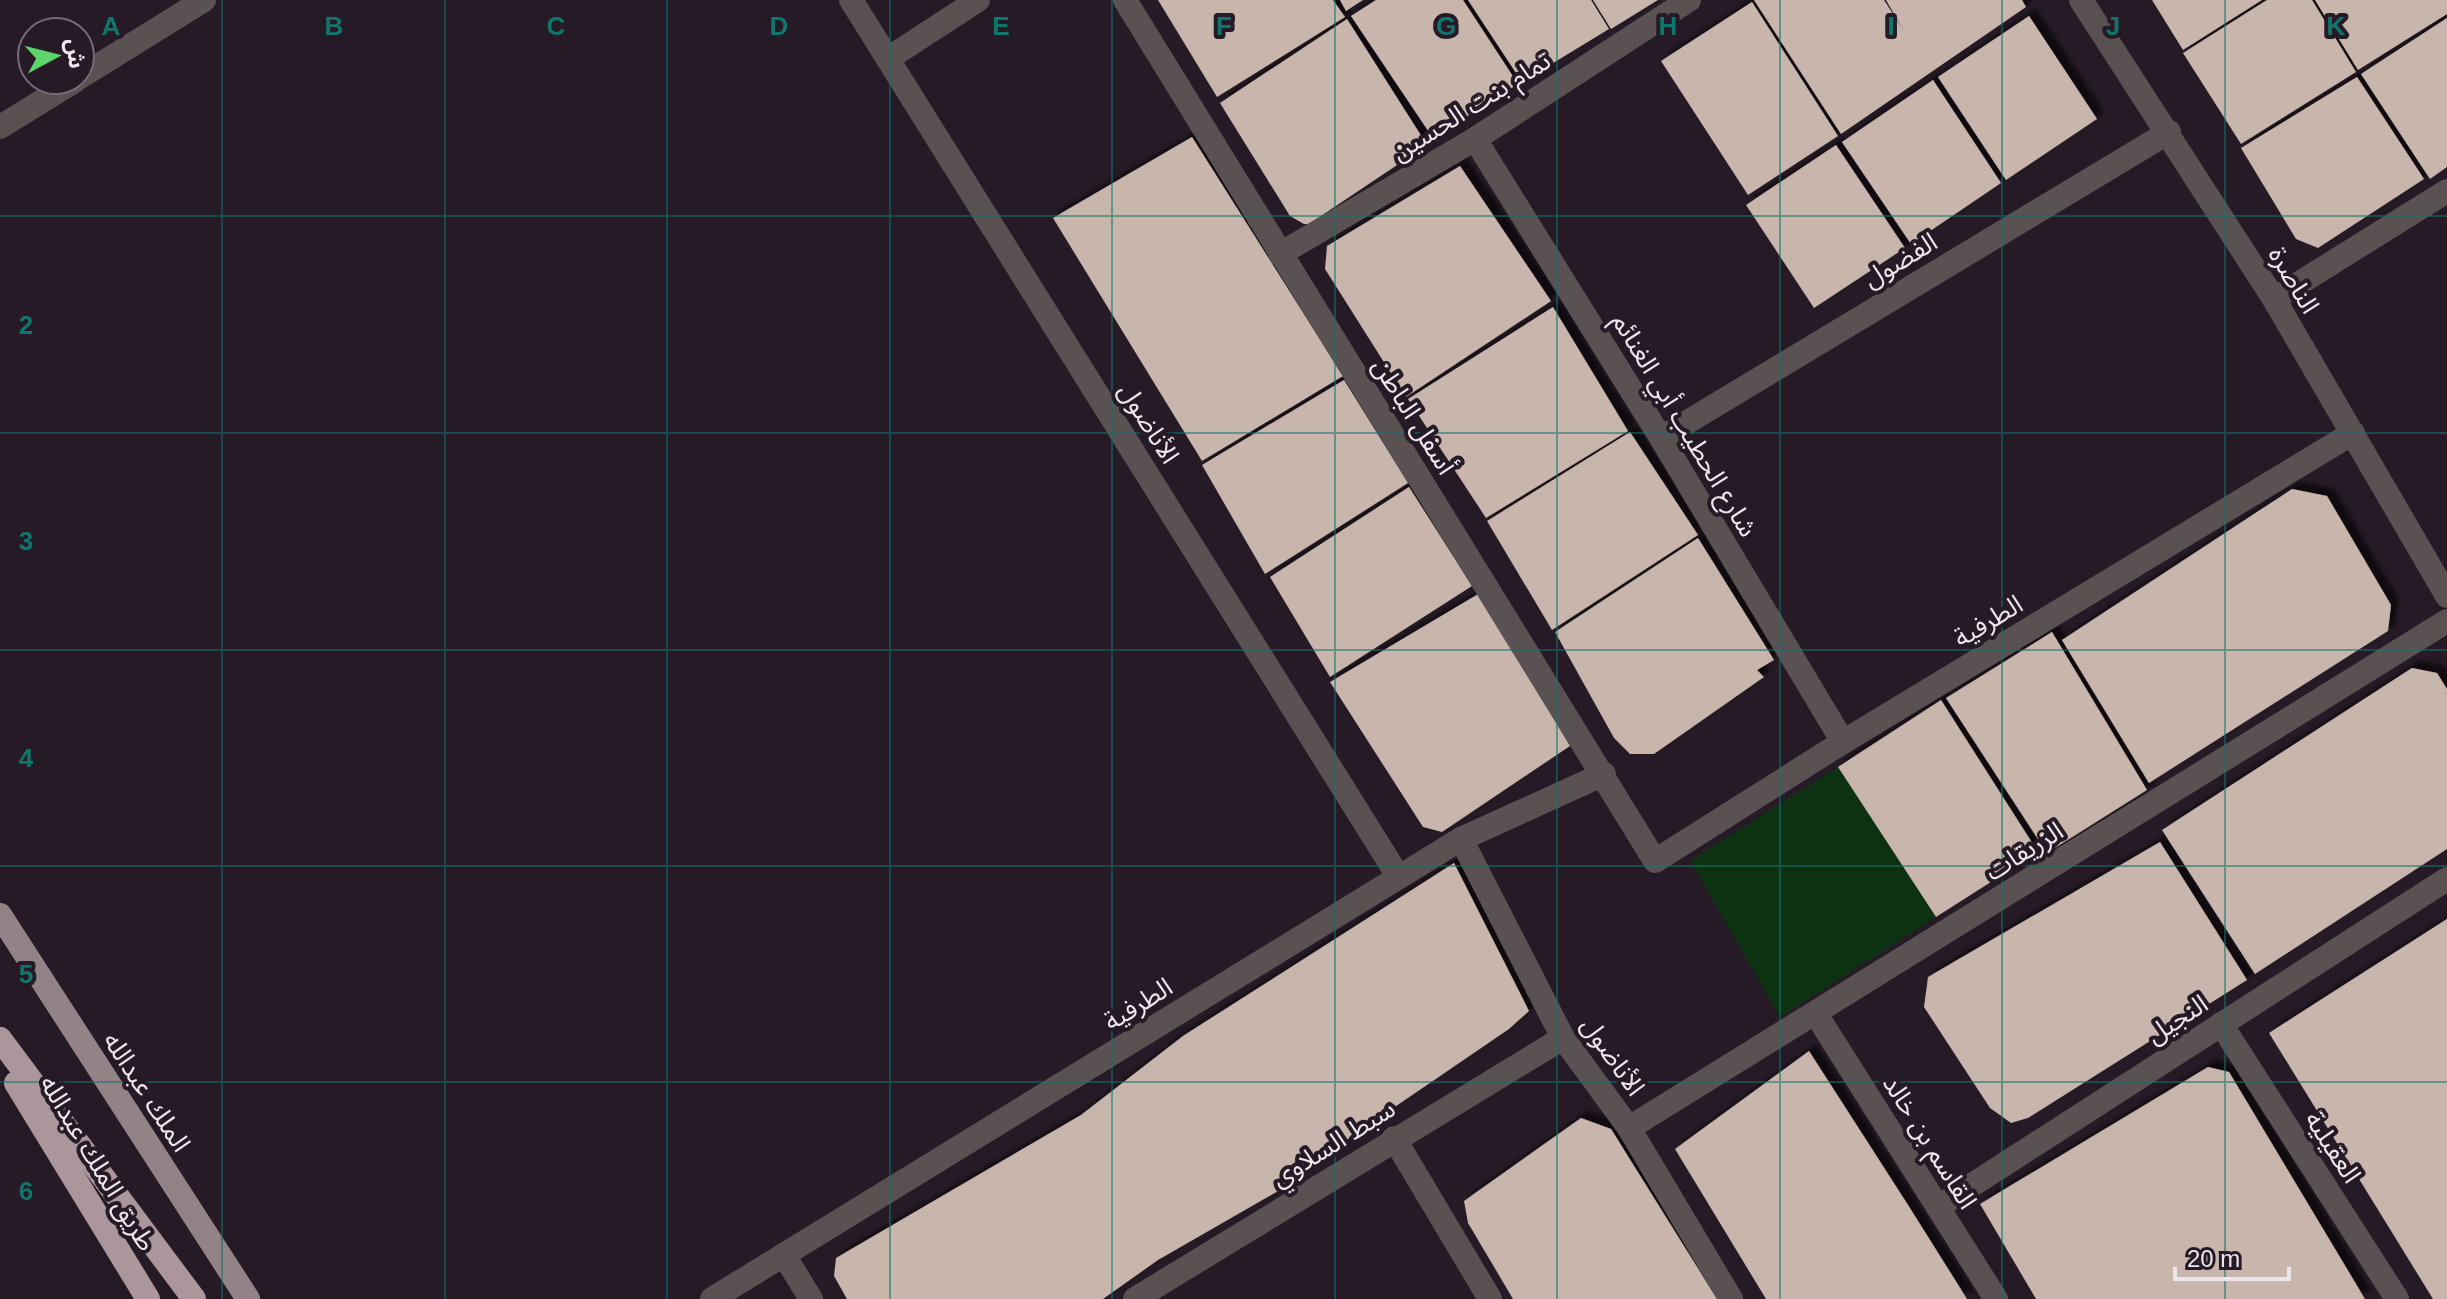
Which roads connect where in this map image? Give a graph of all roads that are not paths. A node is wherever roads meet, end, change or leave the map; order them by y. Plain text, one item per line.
1 (204, 0) edge
2 (851, 0) edge
3 (978, 0) edge
4 (1125, 0) edge
5 (1689, 0) edge
6 (2081, 0) edge
7 (889, 58) junction
8 (96, 68) edge
9 (50, 96) edge
10 (0, 127) edge
11 (2169, 132) junction
12 (1475, 139) junction
13 (2447, 191) edge
14 (1280, 254) junction
15 (2274, 299) junction
16 (2353, 433) junction
17 (1661, 438) junction
18 (2447, 596) edge
19 (2447, 621) edge
20 (1843, 742) junction
21 (1604, 774) junction
22 (1461, 839) junction
23 (1655, 861) joint
24 (1398, 876) junction
25 (2447, 879) edge
26 (0, 915) edge
27 (1816, 1014) junction
28 (2221, 1024) junction
29 (1563, 1038) junction
30 (0, 1039) edge
31 (0, 1057) edge
32 (1629, 1128) junction
33 (1394, 1138) junction
34 (1938, 1207) junction
35 (784, 1255) junction
36 (148, 1299) edge
37 (194, 1299) edge
38 (248, 1299) edge
39 (712, 1299) edge
40 (811, 1299) edge
41 (1135, 1299) edge
42 (1490, 1299) edge
43 (1731, 1299) edge
44 (1996, 1299) edge
45 (2397, 1299) edge

1 - 8 street
2 - 7 street, الأناضول
3 - 7 street
4 - 14 street, أسفل الباطن
5 - 12 street, تمام بنت الحسين
6 - 11 street, الناصرة
7 - 24 street, الأناضول
9 - 10 street
11 - 15 street, الناصرة
11 - 17 street, الفضول
12 - 14 street, تمام بنت الحسين
12 - 17 street, شارع الحطيب أبي الغنائم
13 - 15 street
14 - 21 street, أسفل الباطن
15 - 16 street, الناصرة
16 - 18 street, الناصرة
16 - 20 street, الطرفية
17 - 20 street, شارع الحطيب أبي الغنائم
19 - 27 street, الزريقات
20 - 23 street, الطرفية
21 - 22 street, الطرفية
21 - 23 street, أسفل الباطن
22 - 24 street, الطرفية
22 - 29 street, الأناضول
24 - 35 street, الطرفية
25 - 28 street, النجيل
26 - 38 main road, الملك عبدالله
27 - 32 street, الزريقات
27 - 34 street, القاسم بن خالد
28 - 34 street, النجيل
28 - 45 street, العقيلية
29 - 32 street, الأناضول
29 - 33 street, سبط السلاوي
30 - 37 highway
31 - 36 highway, طريق الملك عبدالله
32 - 43 street, الأناضول
33 - 41 street, سبط السلاوي
33 - 42 street
34 - 44 street, القاسم بن خالد
35 - 39 street, الطرفية
35 - 40 street

